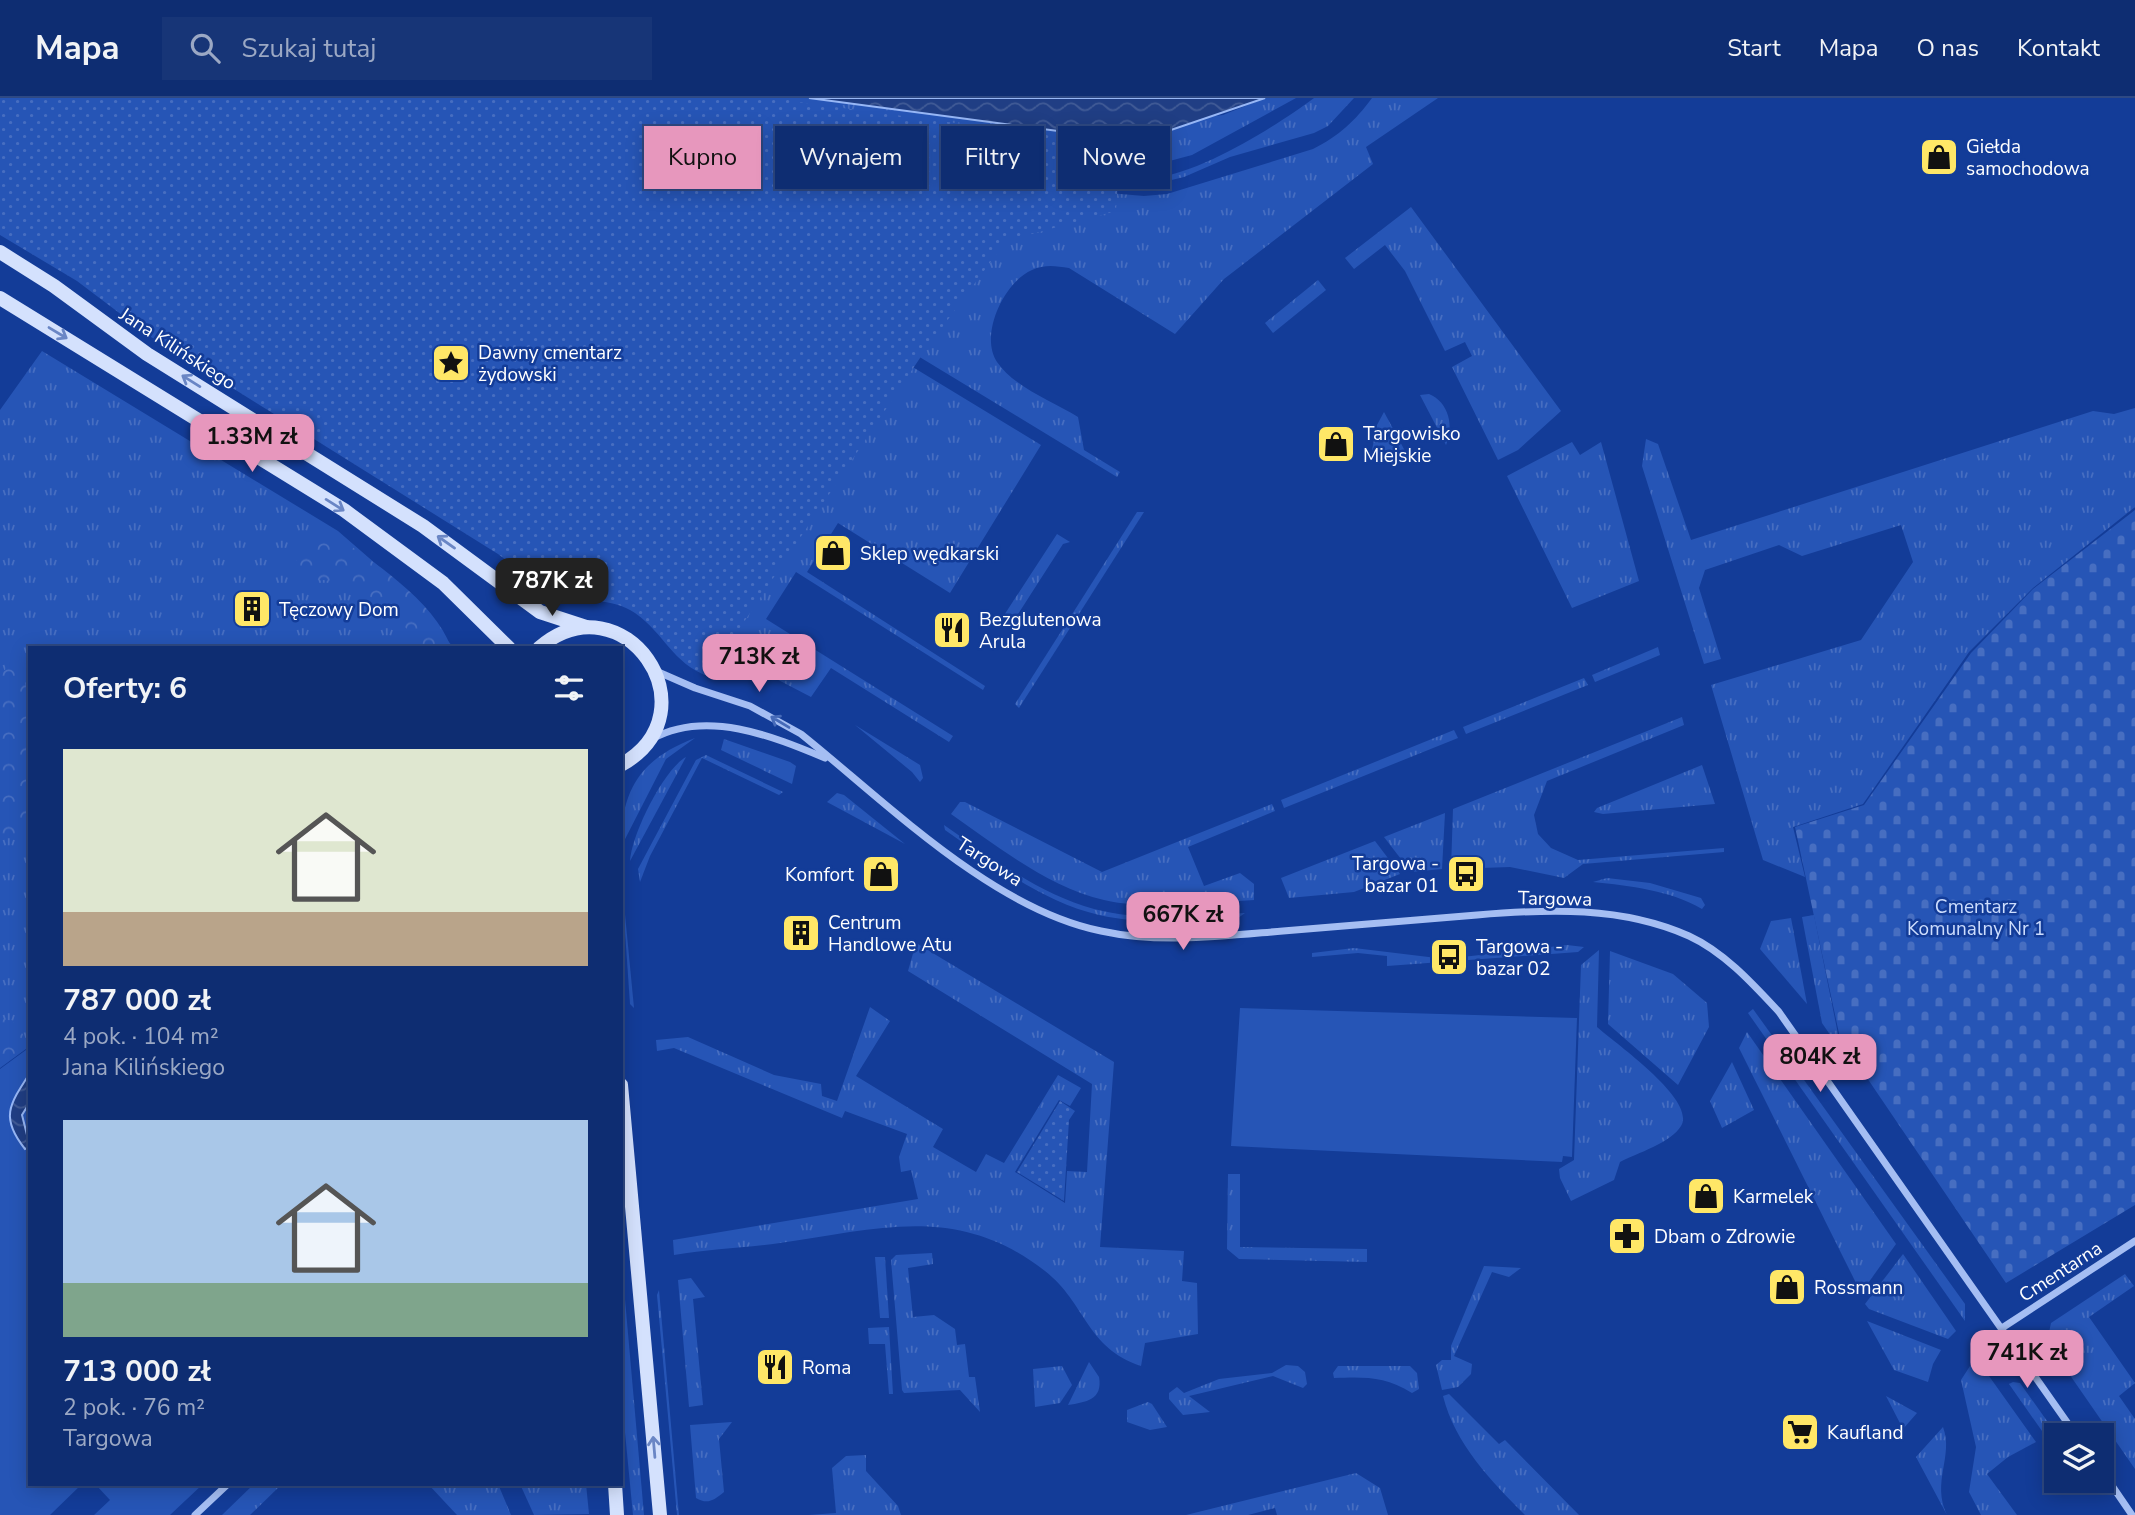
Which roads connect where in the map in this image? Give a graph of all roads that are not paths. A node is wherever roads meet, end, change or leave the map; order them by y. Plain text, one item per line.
1 (0, 252) edge
2 (0, 298) edge
3 (586, 627) junction
4 (507, 646) edge
5 (542, 646) edge
6 (656, 671) junction
7 (650, 740) junction
8 (835, 762) junction
9 (623, 763) edge
10 (623, 1107) edge
11 (2135, 1241) edge
12 (2002, 1328) junction
13 (2068, 1423) edge
14 (226, 1486) edge
15 (615, 1486) edge
16 (2114, 1489) edge
17 (195, 1515) edge
18 (617, 1515) edge
19 (660, 1515) edge
20 (2132, 1515) edge

3 -> 1 street, Jana Kilińskiego
2 -> 4 street
3 - 5 street
3 - 6 street, Jana Kilińskiego
6 - 7 street
8 -> 6 street, Targowa
7 - 8 street, Targowa
7 - 9 street
8 - 12 street, Targowa
19 -> 10 street
11 - 12 street, Cmentarna
12 - 13 street, Targowa
14 - 17 street
15 - 18 street
16 - 20 street

